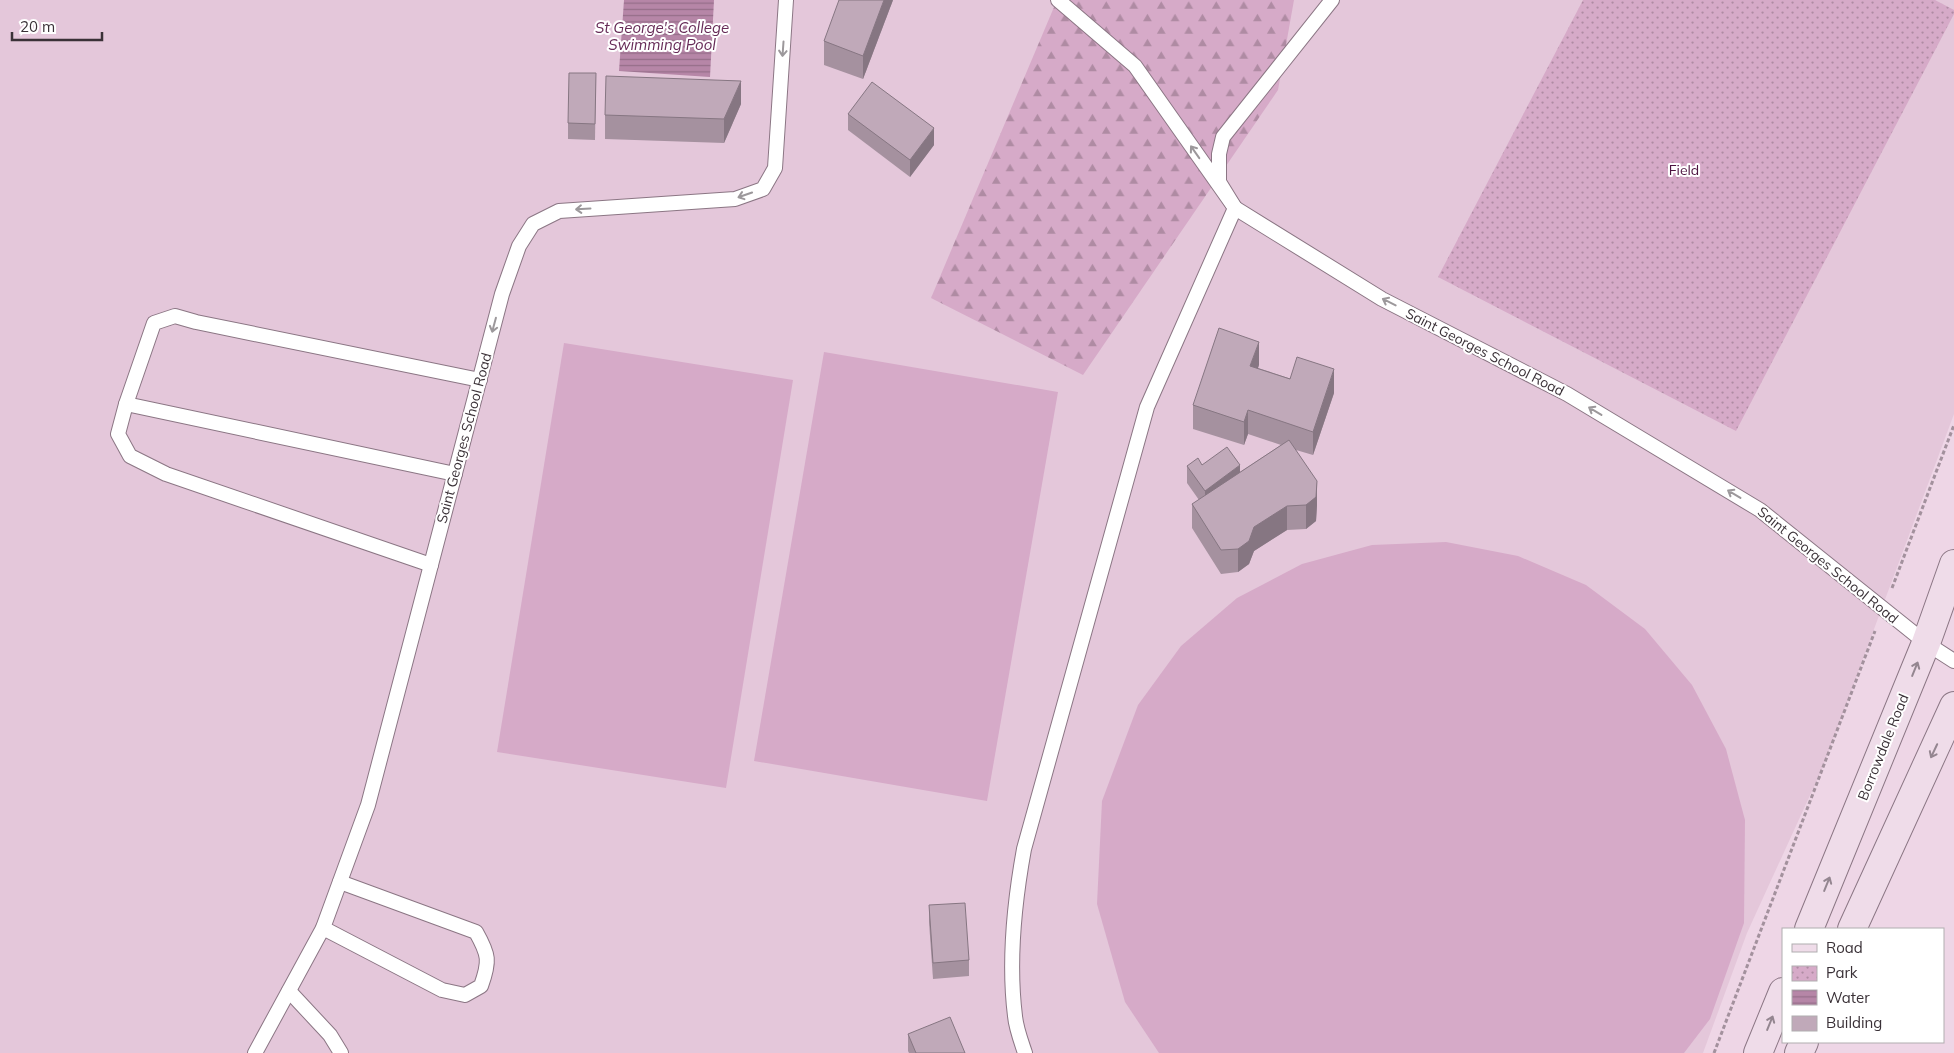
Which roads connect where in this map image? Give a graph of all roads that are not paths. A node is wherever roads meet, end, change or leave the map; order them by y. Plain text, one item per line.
1 (786, 0) edge
2 (1058, 0) edge
3 (1332, 0) edge
4 (1235, 208) junction
5 (480, 380) junction
6 (126, 404) junction
7 (455, 474) junction
8 (1954, 564) edge
9 (431, 565) junction
10 (1926, 643) junction
11 (1954, 661) edge
12 (1954, 706) edge
13 (340, 882) junction
14 (323, 928) junction
15 (1808, 928) edge
16 (1852, 928) edge
17 (289, 991) junction
18 (1782, 994) edge
19 (255, 1053) edge
20 (341, 1053) edge
21 (1025, 1053) edge
22 (1758, 1053) edge

1 -> 5 lane, Saint Georges School Road
4 -> 2 lane, Saint Georges School Road
3 - 4 lane
10 -> 4 lane, Saint Georges School Road
4 - 21 lane
5 - 6 lane
5 - 7 lane, Saint Georges School Road
6 - 7 lane
6 - 9 lane
7 - 9 lane, Saint Georges School Road
8 - 10 main road, Borrowdale Road
9 - 13 lane, Saint Georges School Road
10 - 11 lane, Saint Georges School Road
15 -> 10 main road, Borrowdale Road
12 -> 16 main road
13 - 14 lane, Saint Georges School Road
13 - 14 lane
14 - 17 lane, Saint Georges School Road
17 - 19 lane, Saint Georges School Road
17 - 20 lane
22 -> 18 main road

